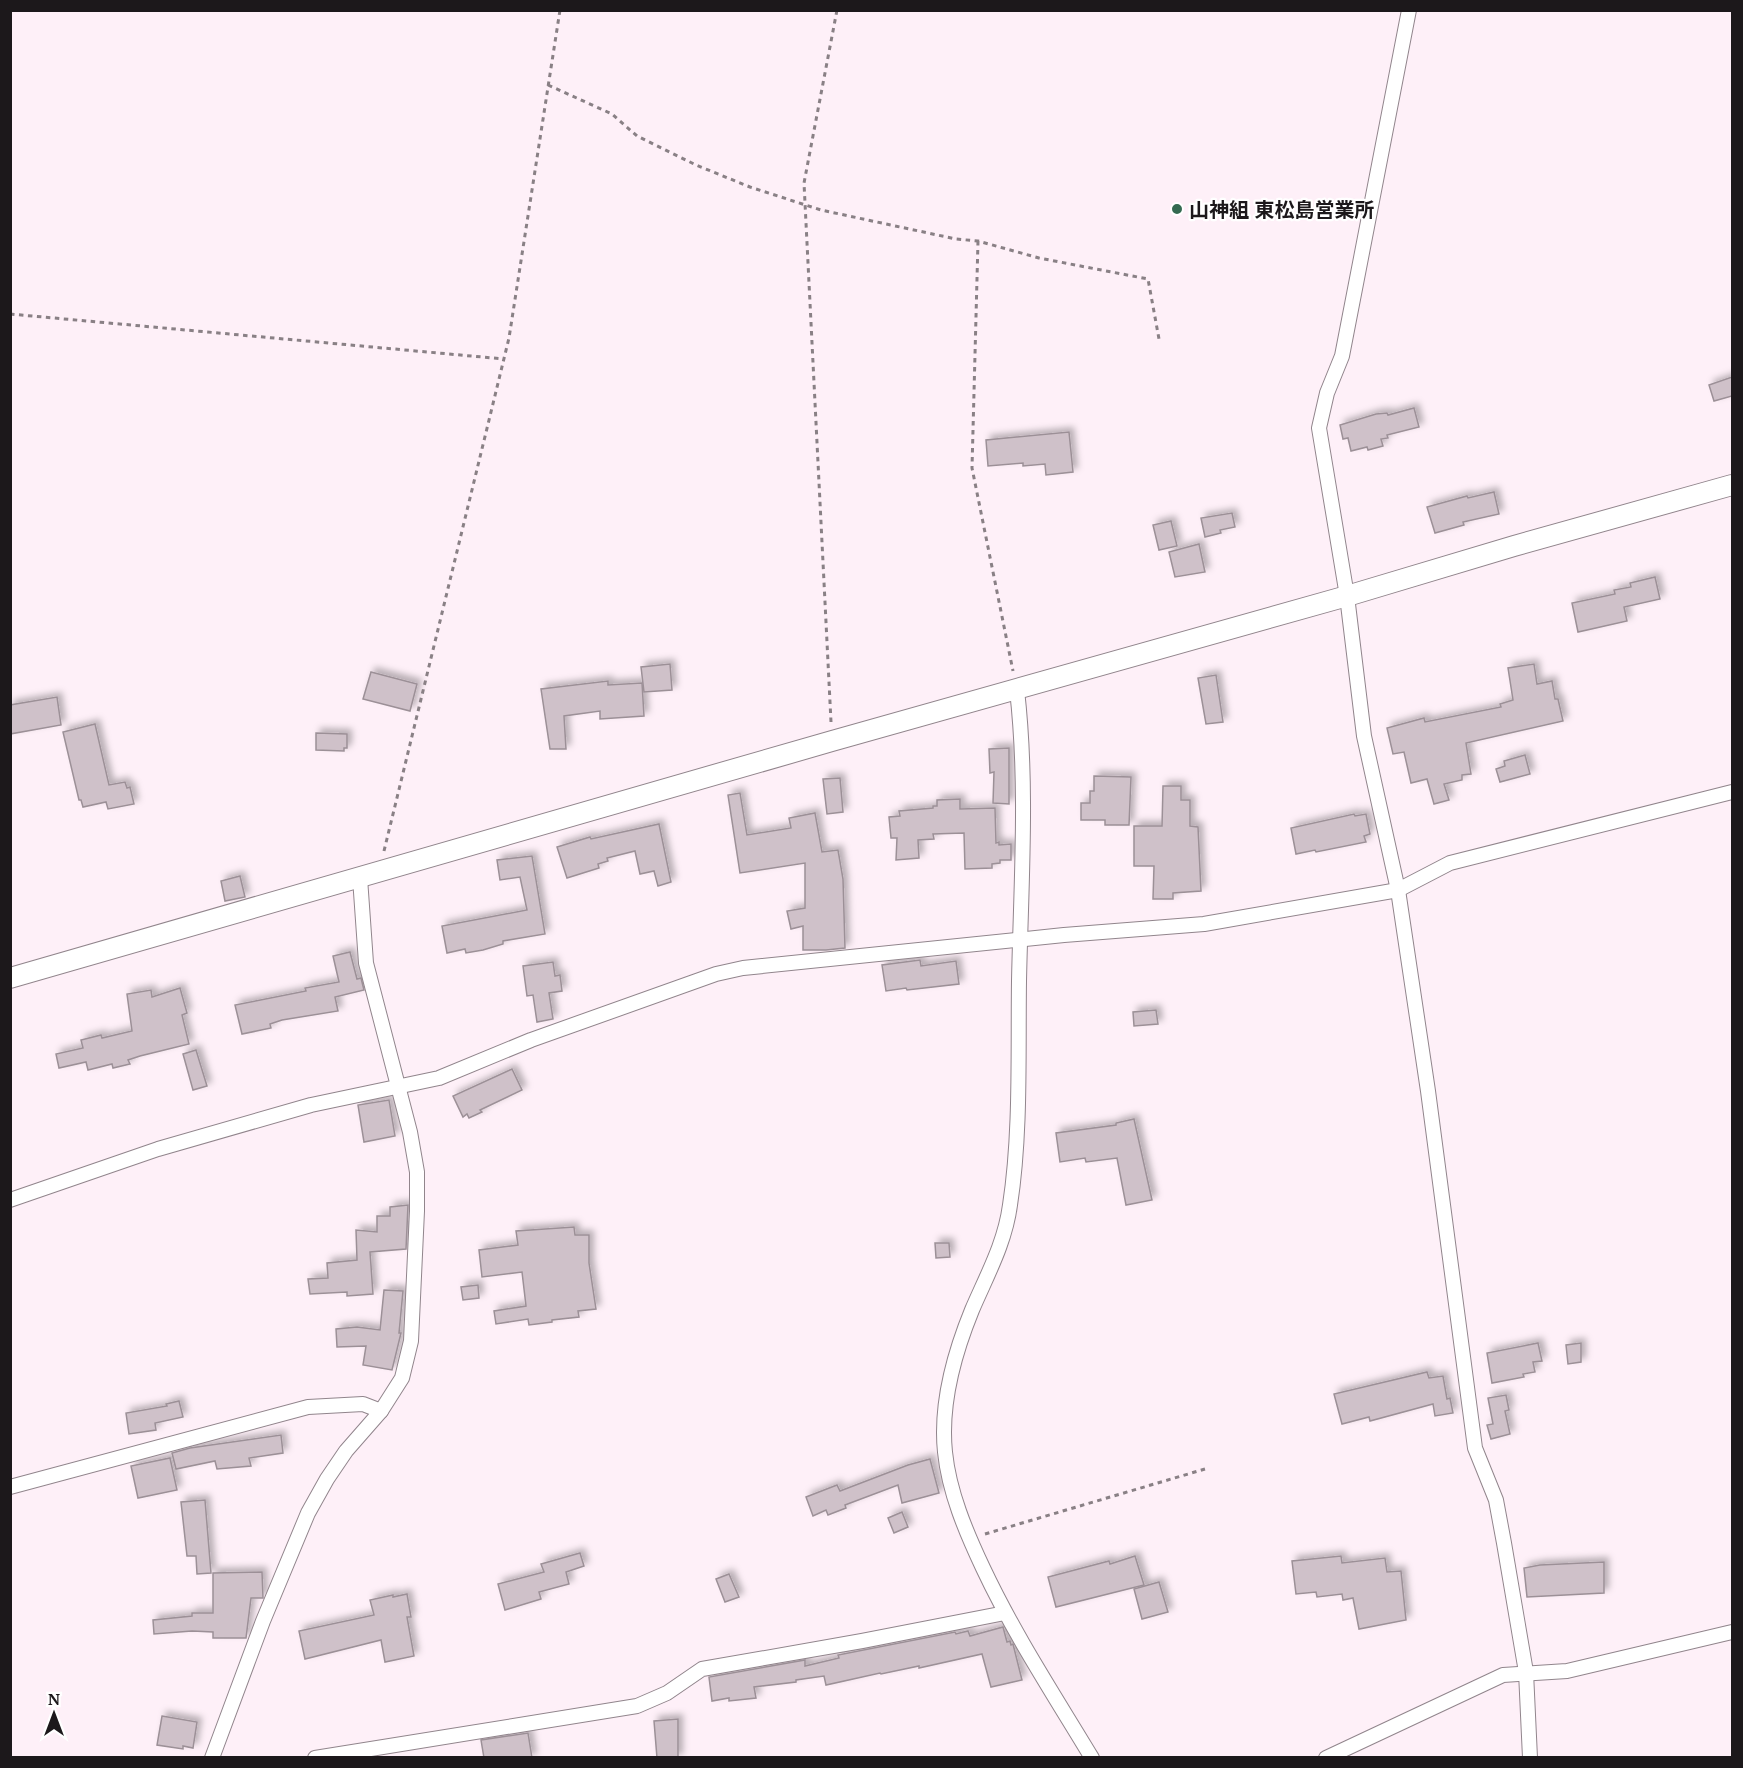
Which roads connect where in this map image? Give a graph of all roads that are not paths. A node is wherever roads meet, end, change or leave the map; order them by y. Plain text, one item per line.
1 (1409, 10) edge
2 (1732, 485) edge
3 (1347, 596) junction
4 (1017, 690) junction
5 (1732, 792) edge
6 (360, 878) junction
7 (1398, 890) junction
8 (1020, 940) junction
9 (10, 978) edge
10 (399, 1088) junction
11 (10, 1200) edge
12 (381, 1411) junction
13 (10, 1487) edge
14 (1005, 1613) junction
15 (1732, 1632) edge
16 (1526, 1672) junction
17 (212, 1758) edge
18 (315, 1758) edge
19 (1092, 1758) edge
20 (1326, 1758) edge
21 (1530, 1758) edge

1 - 3 street
2 - 3 street
3 - 4 street
3 - 7 street
4 - 6 street
4 - 8 street
5 - 7 street
6 - 9 street
6 - 10 street
7 - 8 street
7 - 16 street
8 - 10 street
8 - 14 street
10 - 11 street
10 - 12 street
12 - 13 street
12 - 17 street
14 - 18 street
14 - 19 street
15 - 16 street
16 - 20 street
16 - 21 street

